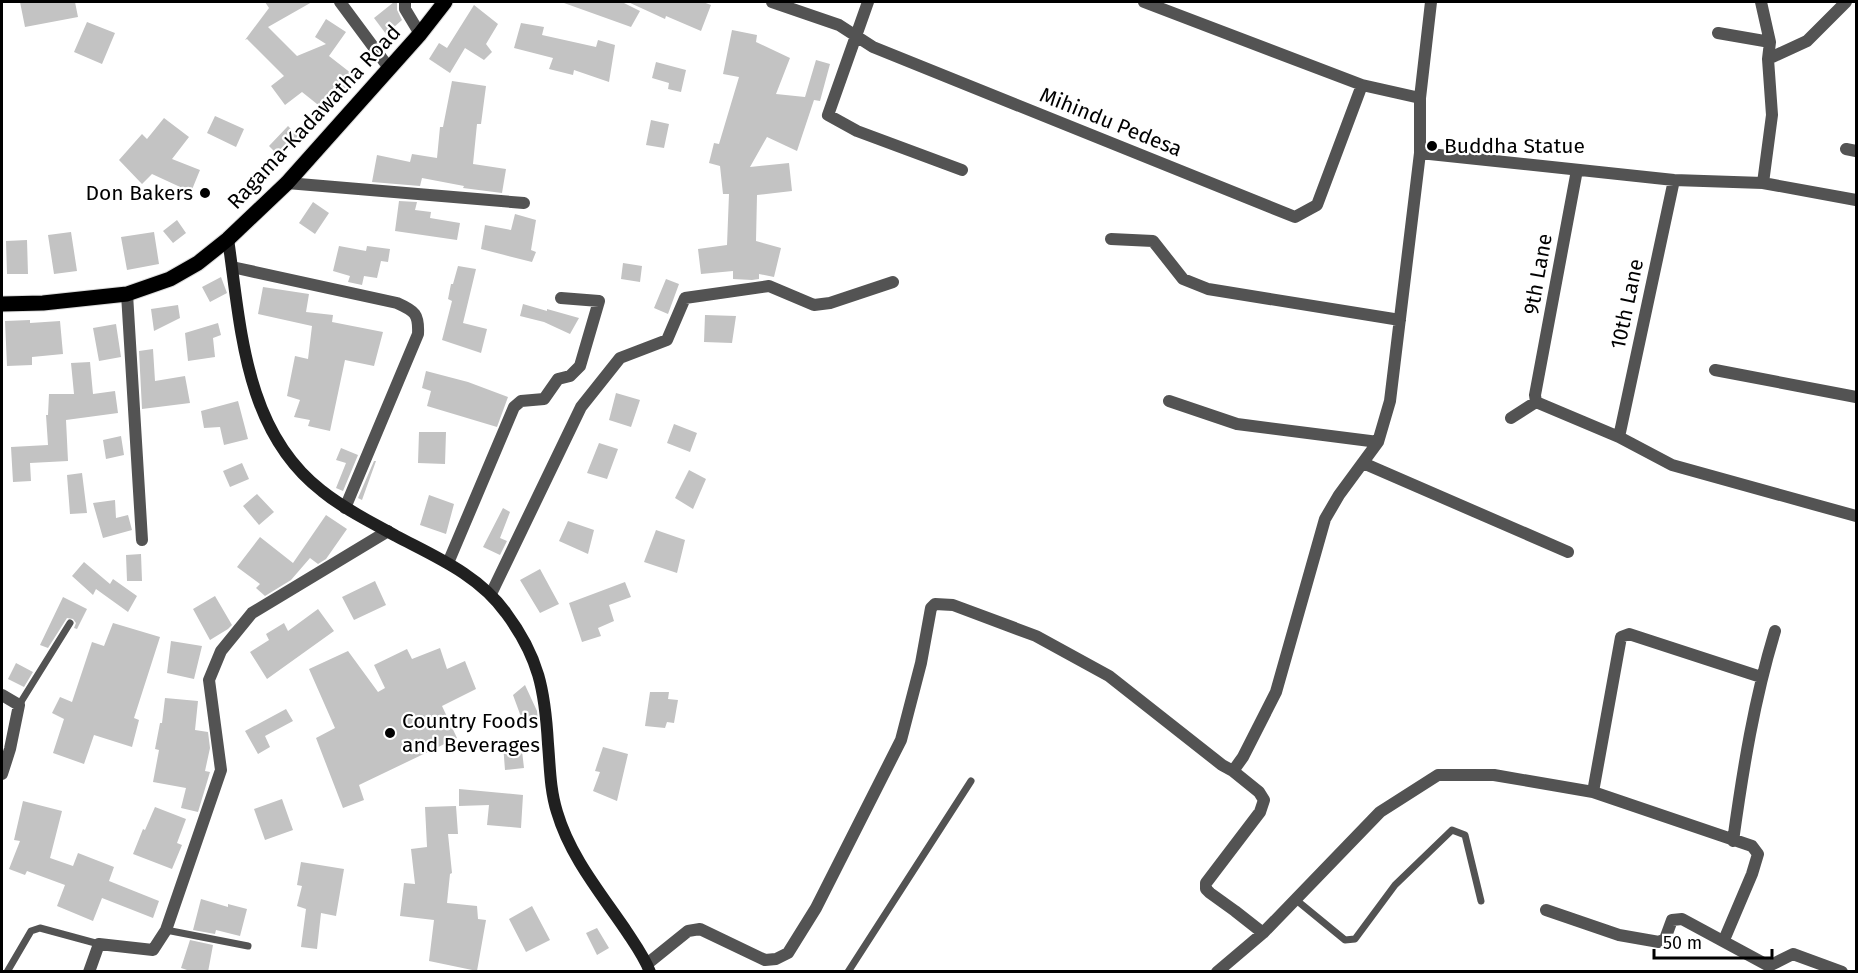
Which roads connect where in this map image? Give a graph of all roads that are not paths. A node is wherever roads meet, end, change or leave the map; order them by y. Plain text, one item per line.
1 (340, 2) edge
2 (405, 2) edge
3 (446, 2) edge
4 (772, 2) edge
5 (868, 2) edge
6 (1144, 2) edge
7 (1431, 2) edge
8 (1761, 2) edge
9 (1846, 2) edge
10 (1718, 33) dead end
11 (420, 34) junction
12 (856, 37) junction
13 (1770, 42) junction
14 (1768, 59) junction
15 (389, 68) junction
16 (1362, 85) junction
17 (1420, 98) junction
18 (1420, 153) junction
19 (962, 170) dead end
20 (1577, 170) junction
21 (1674, 180) junction
22 (287, 183) junction
23 (1763, 183) junction
24 (1857, 200) edge
25 (524, 203) dead end
26 (228, 239) junction
27 (1111, 239) dead end
28 (232, 267) junction
29 (893, 282) dead end
30 (127, 294) junction
31 (561, 298) dead end
32 (2, 304) edge
33 (1400, 320) junction
34 (1715, 370) dead end
35 (1857, 397) edge
36 (1169, 401) dead end
37 (1536, 402) junction
38 (1510, 418) dead end
39 (1619, 437) junction
40 (1378, 442) junction
41 (1363, 463) junction
42 (345, 508) junction
43 (1857, 516) edge
44 (388, 531) junction
45 (142, 540) dead end
46 (1568, 552) dead end
47 (448, 563) junction
48 (491, 594) junction
49 (70, 623) dead end
50 (1775, 631) dead end
51 (1761, 677) junction
52 (2, 695) edge
53 (19, 705) junction
54 (1233, 771) junction
55 (2, 774) edge
56 (971, 781) dead end
57 (1593, 792) junction
58 (1733, 841) junction
59 (1295, 899) junction
60 (1481, 901) dead end
61 (1546, 910) dead end
62 (166, 930) junction
63 (1263, 933) junction
64 (1724, 940) junction
65 (99, 944) junction
66 (248, 946) dead end
67 (649, 968) edge
68 (7, 972) edge
69 (89, 972) edge
70 (848, 972) edge
71 (1217, 972) edge
72 (1842, 972) edge

1 - 15 street
2 - 11 street
3 - 11 main road, Ragama-Kadawatha Road
4 - 12 street, Mihindu Pedesa
5 - 12 street
6 - 16 street
7 - 17 street
8 - 13 street
9 - 14 street
10 - 13 street
11 - 15 main road, Ragama-Kadawatha Road
12 - 16 street, Mihindu Pedesa
12 - 19 street
13 - 14 street
14 - 23 street
15 - 22 main road, Ragama-Kadawatha Road
16 - 17 street
17 - 18 street
18 - 20 street
18 - 33 street
20 - 21 street
20 - 37 street, 9th Lane
21 - 23 street
21 - 39 street, 10th Lane
22 - 25 street
22 - 26 main road, Ragama-Kadawatha Road
23 - 24 street
26 - 28 street
26 - 30 main road, Ragama-Kadawatha Road
27 - 33 street
28 - 42 street
28 - 42 street
29 - 48 street
30 - 32 main road, Ragama-Kadawatha Road
30 - 45 street
31 - 47 street
33 - 40 street
34 - 35 street
36 - 40 street
37 - 38 street
37 - 39 street
39 - 43 street
40 - 41 street
41 - 46 street
41 - 54 street
42 - 44 street
44 - 47 street
44 - 62 street
47 - 48 street
48 - 67 street
49 - 53 lane
50 - 51 street
51 - 57 street
51 - 58 street
52 - 53 street
53 - 55 street
54 - 63 street
54 - 67 street
56 - 70 lane
57 - 58 street
57 - 59 street
58 - 64 street
59 - 60 lane
59 - 63 street
61 - 64 street
62 - 65 street
62 - 66 lane
63 - 71 street
64 - 72 street
65 - 68 lane
65 - 69 street

